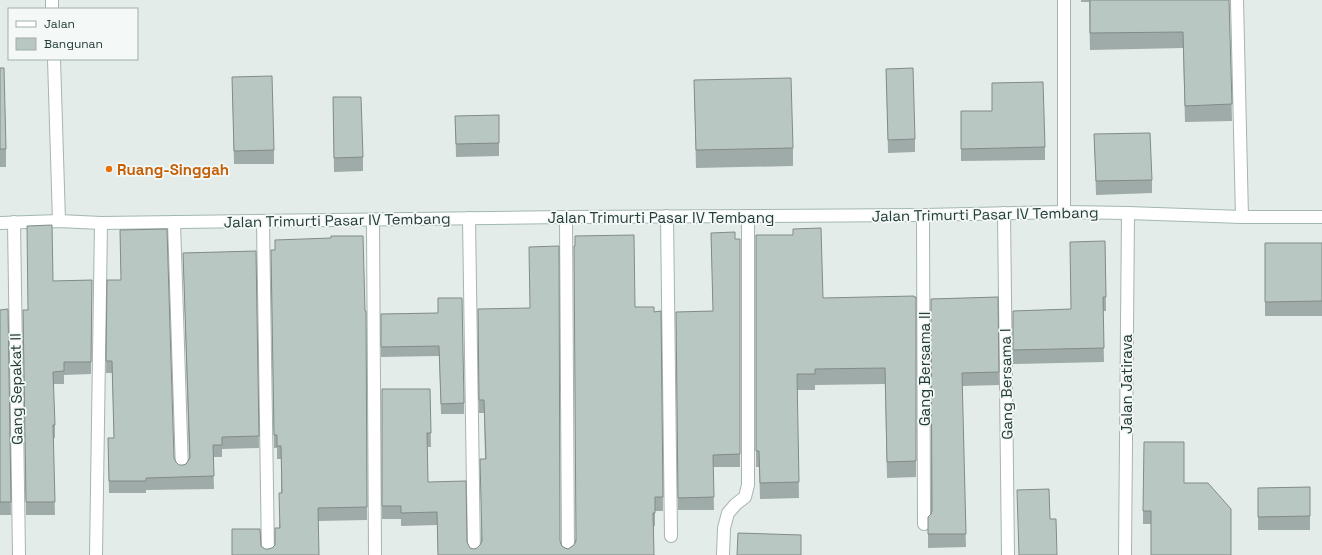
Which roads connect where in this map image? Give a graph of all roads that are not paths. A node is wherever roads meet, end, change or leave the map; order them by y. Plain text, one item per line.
1 (1064, 0) edge
2 (1237, 0) edge
3 (54, 60) edge
4 (1064, 212) junction
5 (1004, 213) junction
6 (1128, 213) junction
7 (923, 215) junction
8 (667, 216) junction
9 (748, 216) junction
10 (566, 217) junction
11 (1242, 217) junction
12 (1322, 217) edge
13 (469, 218) junction
14 (373, 220) junction
15 (59, 221) junction
16 (263, 221) junction
17 (14, 222) junction
18 (174, 222) junction
19 (0, 223) edge
20 (102, 223) junction
21 (182, 470) edge
22 (924, 524) dead end
23 (671, 536) dead end
24 (19, 555) edge
25 (96, 555) edge
26 (268, 555) edge
27 (375, 555) edge
28 (474, 555) edge
29 (568, 555) edge
30 (723, 555) edge
31 (1008, 555) edge
32 (1125, 555) edge

1 - 4 street
2 - 11 street
3 - 15 street
4 - 5 street, Jalan Trimurti Pasar IV Tembang
4 - 6 street, Jalan Trimurti Pasar IV Tembang
5 - 7 street, Jalan Trimurti Pasar IV Tembang
5 - 31 street, Gang Bersama I
6 - 11 street, Jalan Trimurti Pasar IV Tembang
6 - 32 street, Jalan Jatirava
7 - 9 street, Jalan Trimurti Pasar IV Tembang
7 - 22 street, Gang Bersama II
8 - 9 street, Jalan Trimurti Pasar IV Tembang
8 - 10 street, Jalan Trimurti Pasar IV Tembang
8 - 23 street
9 - 30 street
10 - 13 street, Jalan Trimurti Pasar IV Tembang
10 - 29 street
11 - 12 street, Jalan Trimurti Pasar IV Tembang
13 - 14 street, Jalan Trimurti Pasar IV Tembang
13 - 28 street
14 - 16 street, Jalan Trimurti Pasar IV Tembang
14 - 27 street
15 - 17 street, Jalan Trimurti Pasar IV Tembang
15 - 20 street, Jalan Trimurti Pasar IV Tembang
16 - 18 street, Jalan Trimurti Pasar IV Tembang
16 - 26 street
17 - 19 street, Jalan Trimurti Pasar IV Tembang
17 - 24 street, Gang Sepakat II
18 - 20 street, Jalan Trimurti Pasar IV Tembang
18 - 21 street
20 - 25 street

